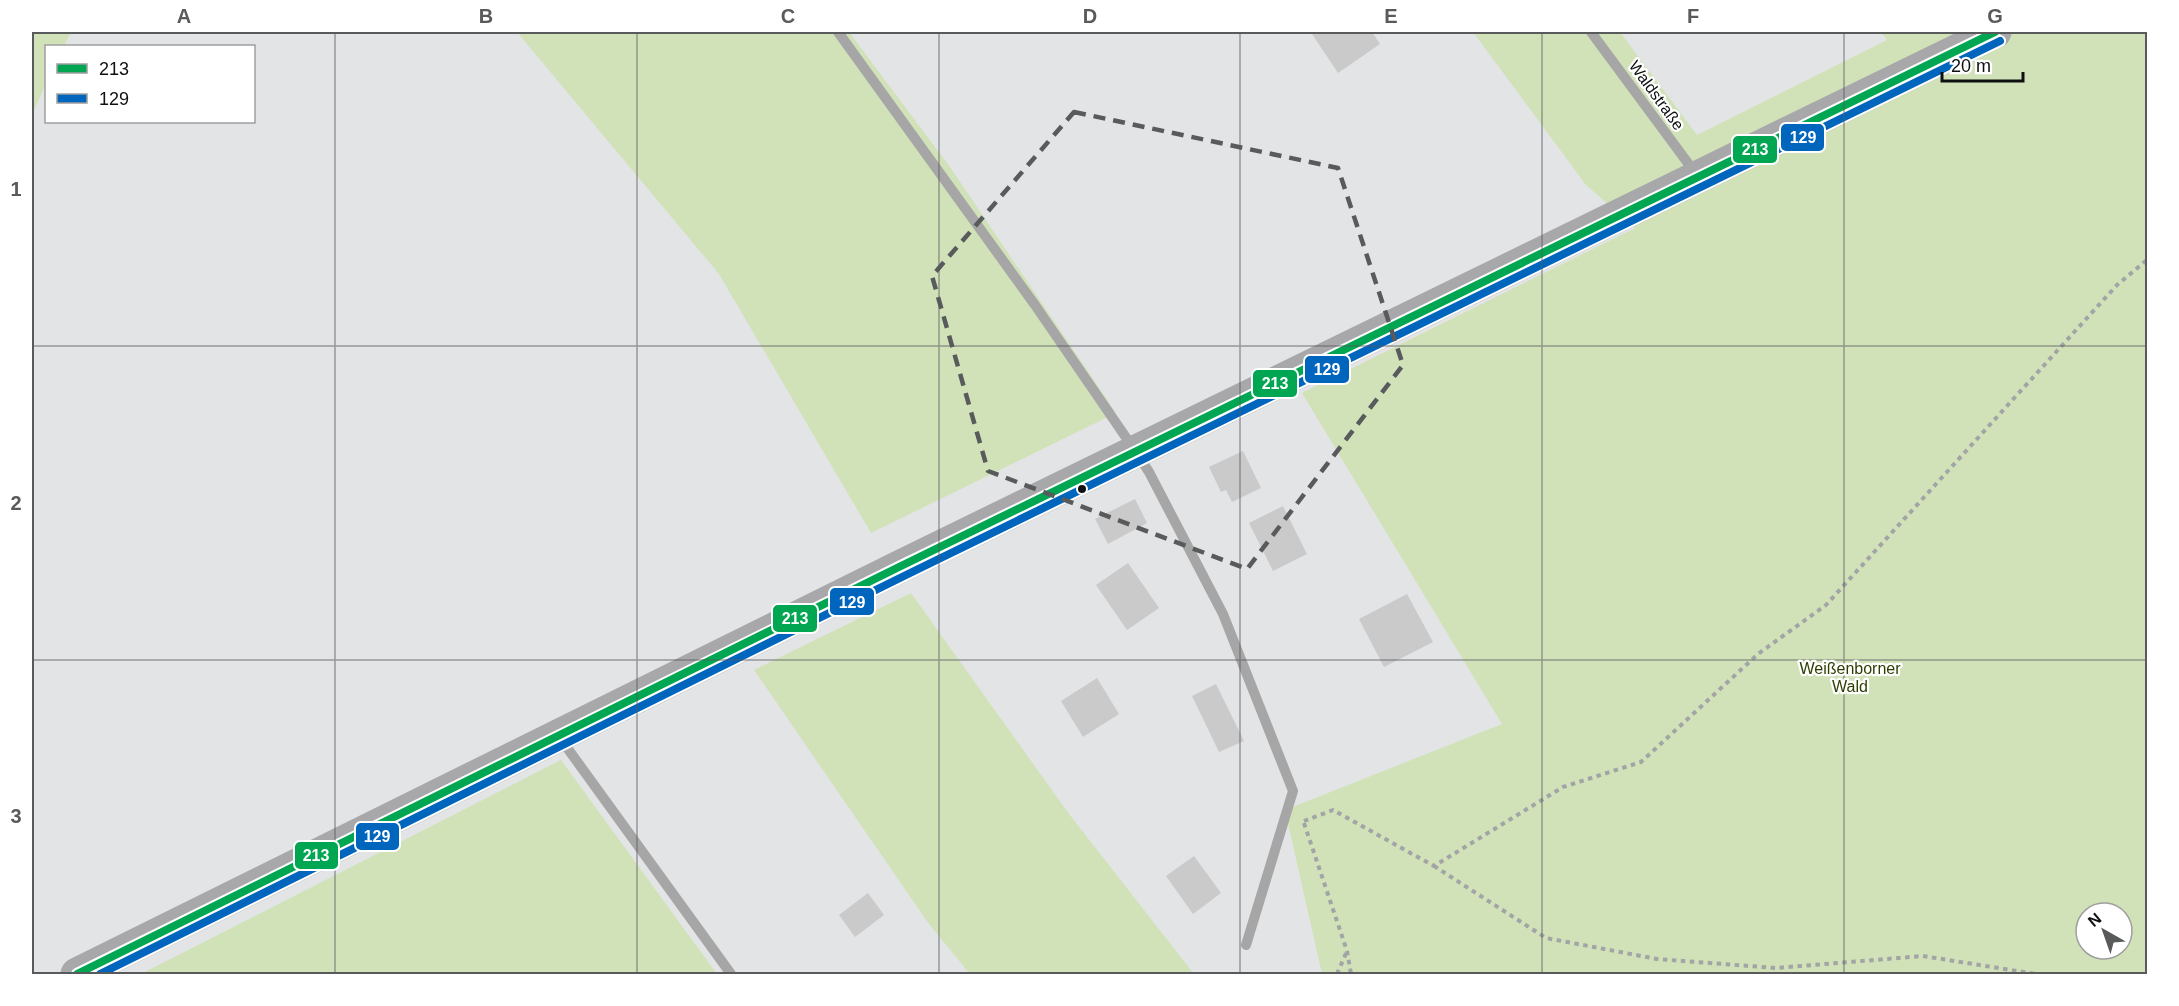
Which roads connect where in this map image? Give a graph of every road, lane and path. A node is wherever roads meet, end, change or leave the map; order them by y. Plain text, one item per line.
1 (838, 32) edge
2 (1591, 32) edge
3 (1995, 32) edge
4 (1698, 177) junction
5 (2148, 259) edge
6 (1136, 452) junction
7 (558, 736) junction
8 (1293, 791) junction
9 (1303, 821) junction
10 (1434, 866) junction
11 (1246, 945) dead end
12 (1347, 951) junction
13 (77, 975) edge
14 (731, 975) edge
15 (1337, 975) edge
16 (1351, 975) edge
17 (2036, 975) edge

1 - 6 lane
2 - 4 lane, Waldstraße
3 - 4 main road
4 - 6 main road
5 - 10 path
6 - 7 main road
6 - 8 lane
7 - 13 main road
7 - 14 lane
8 - 9 path
8 - 11 lane
9 - 10 path
9 - 12 path
10 - 17 path
12 - 15 path
12 - 16 path

